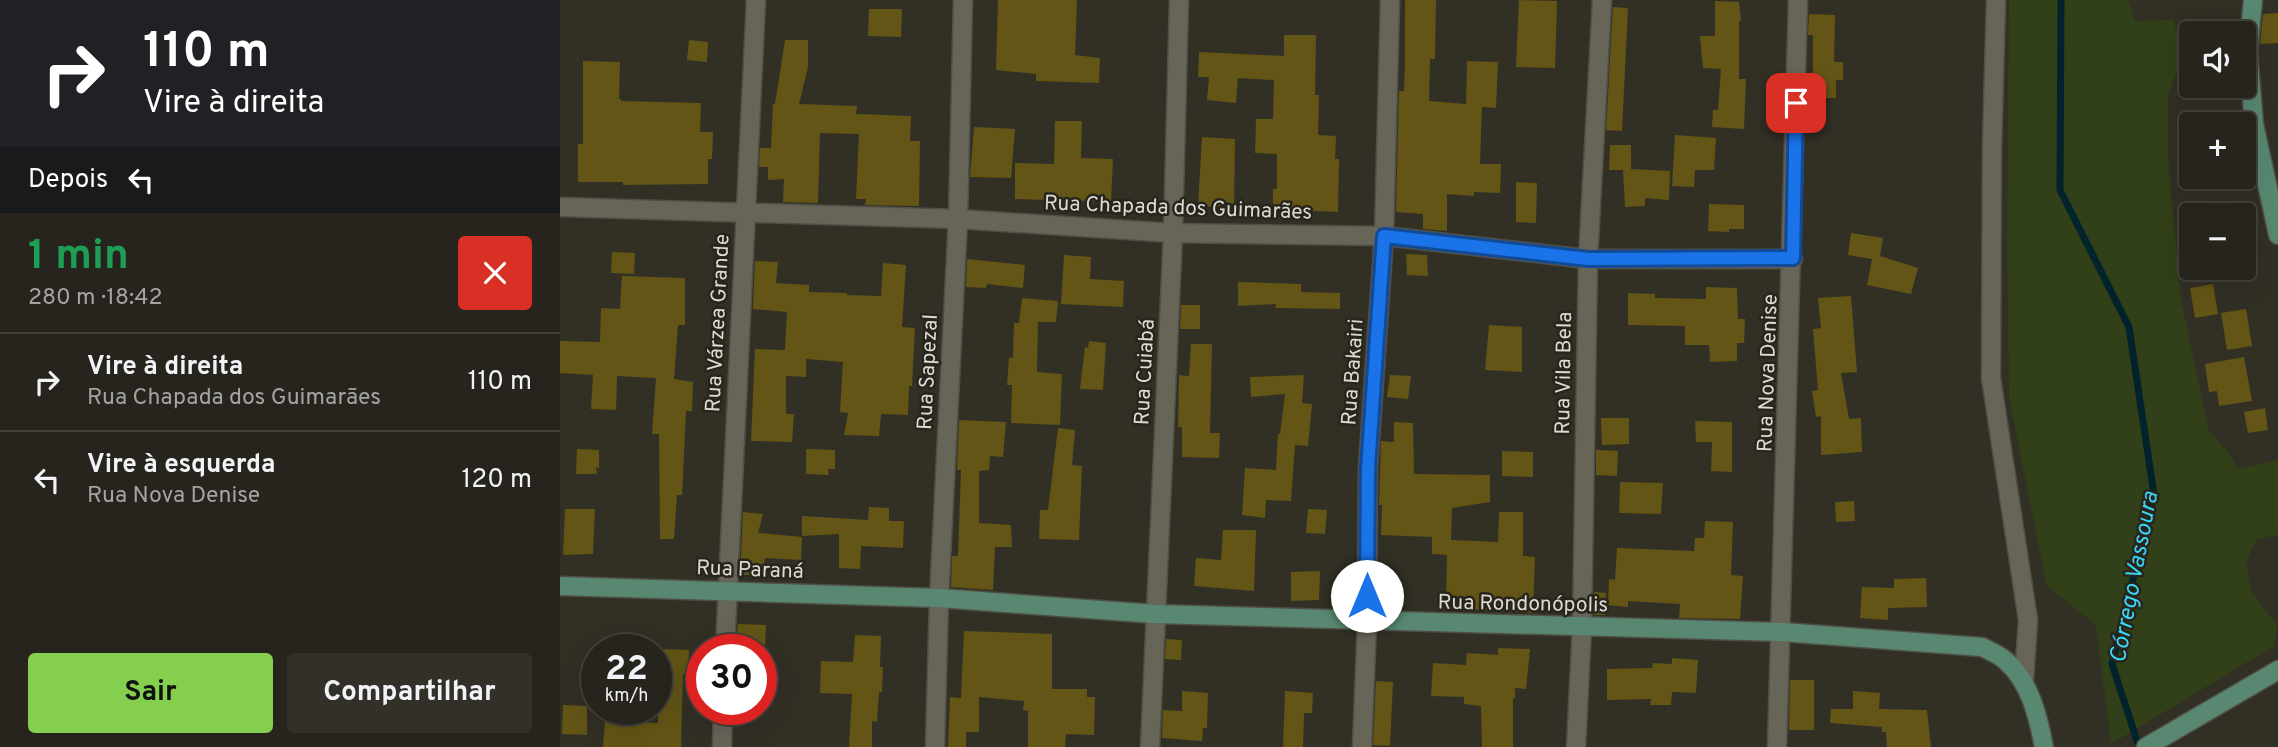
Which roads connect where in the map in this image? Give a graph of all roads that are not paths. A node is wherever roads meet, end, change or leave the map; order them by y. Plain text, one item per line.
1 (756, 0) edge
2 (963, 0) edge
3 (1180, 0) edge
4 (1390, 0) edge
5 (1602, 0) edge
6 (1798, 0) edge
7 (1996, 0) edge
8 (2253, 0) edge
9 (560, 207) edge
10 (745, 213) junction
11 (958, 219) junction
12 (1173, 233) junction
13 (2278, 235) edge
14 (1384, 236) junction
15 (1793, 258) junction
16 (1588, 259) junction
17 (560, 586) edge
18 (726, 591) junction
19 (939, 598) junction
20 (1155, 614) junction
21 (1367, 622) junction
22 (1582, 627) junction
23 (1782, 632) junction
24 (725, 634) edge
25 (2277, 670) edge
26 (2024, 680) junction
27 (723, 725) edge
28 (722, 747) edge
29 (935, 747) edge
30 (1150, 747) edge
31 (1362, 747) edge
32 (1576, 747) edge
33 (1777, 747) edge
34 (2044, 747) edge
35 (2146, 747) edge

1 - 10 street, Rua Várzea Grande
2 - 11 street, Rua Sapezal
3 - 12 street, Rua Cuiabá
4 - 14 street, Rua Bakairi
5 - 16 street, Rua Vila Bela
6 - 15 street, Rua Nova Denise
7 - 26 street
8 - 13 street
9 - 10 street, Rua Chapada dos Guimarães
10 - 11 street, Rua Chapada dos Guimarães
10 - 18 street, Rua Várzea Grande
11 - 12 street, Rua Chapada dos Guimarães
11 - 19 street, Rua Sapezal
12 - 14 street, Rua Chapada dos Guimarães
12 - 20 street, Rua Cuiabá
14 - 16 street, Rua Chapada dos Guimarães
14 - 21 street, Rua Bakairi
15 - 16 street, Rua Chapada dos Guimarães
15 - 23 street, Rua Nova Denise
16 - 22 street, Rua Vila Bela
17 - 18 street, Rua Paraná
18 - 19 street, Rua Paraná
18 - 24 street, Rua Várzea Grande
19 - 20 street, Rua Rondonópolis
19 - 29 street, Rua Sapezal
20 - 21 street, Rua Rondonópolis
20 - 30 street, Rua Cuiabá
21 - 22 street, Rua Rondonópolis
21 - 31 street, Rua Bakairi
22 - 23 street, Rua Rondonópolis
22 - 32 street, Rua Vila Bela
23 - 26 street, Rua Rondonópolis
23 - 33 street, Rua Nova Denise
25 - 35 street
26 - 34 street, Rua Rondonópolis
27 - 28 street

